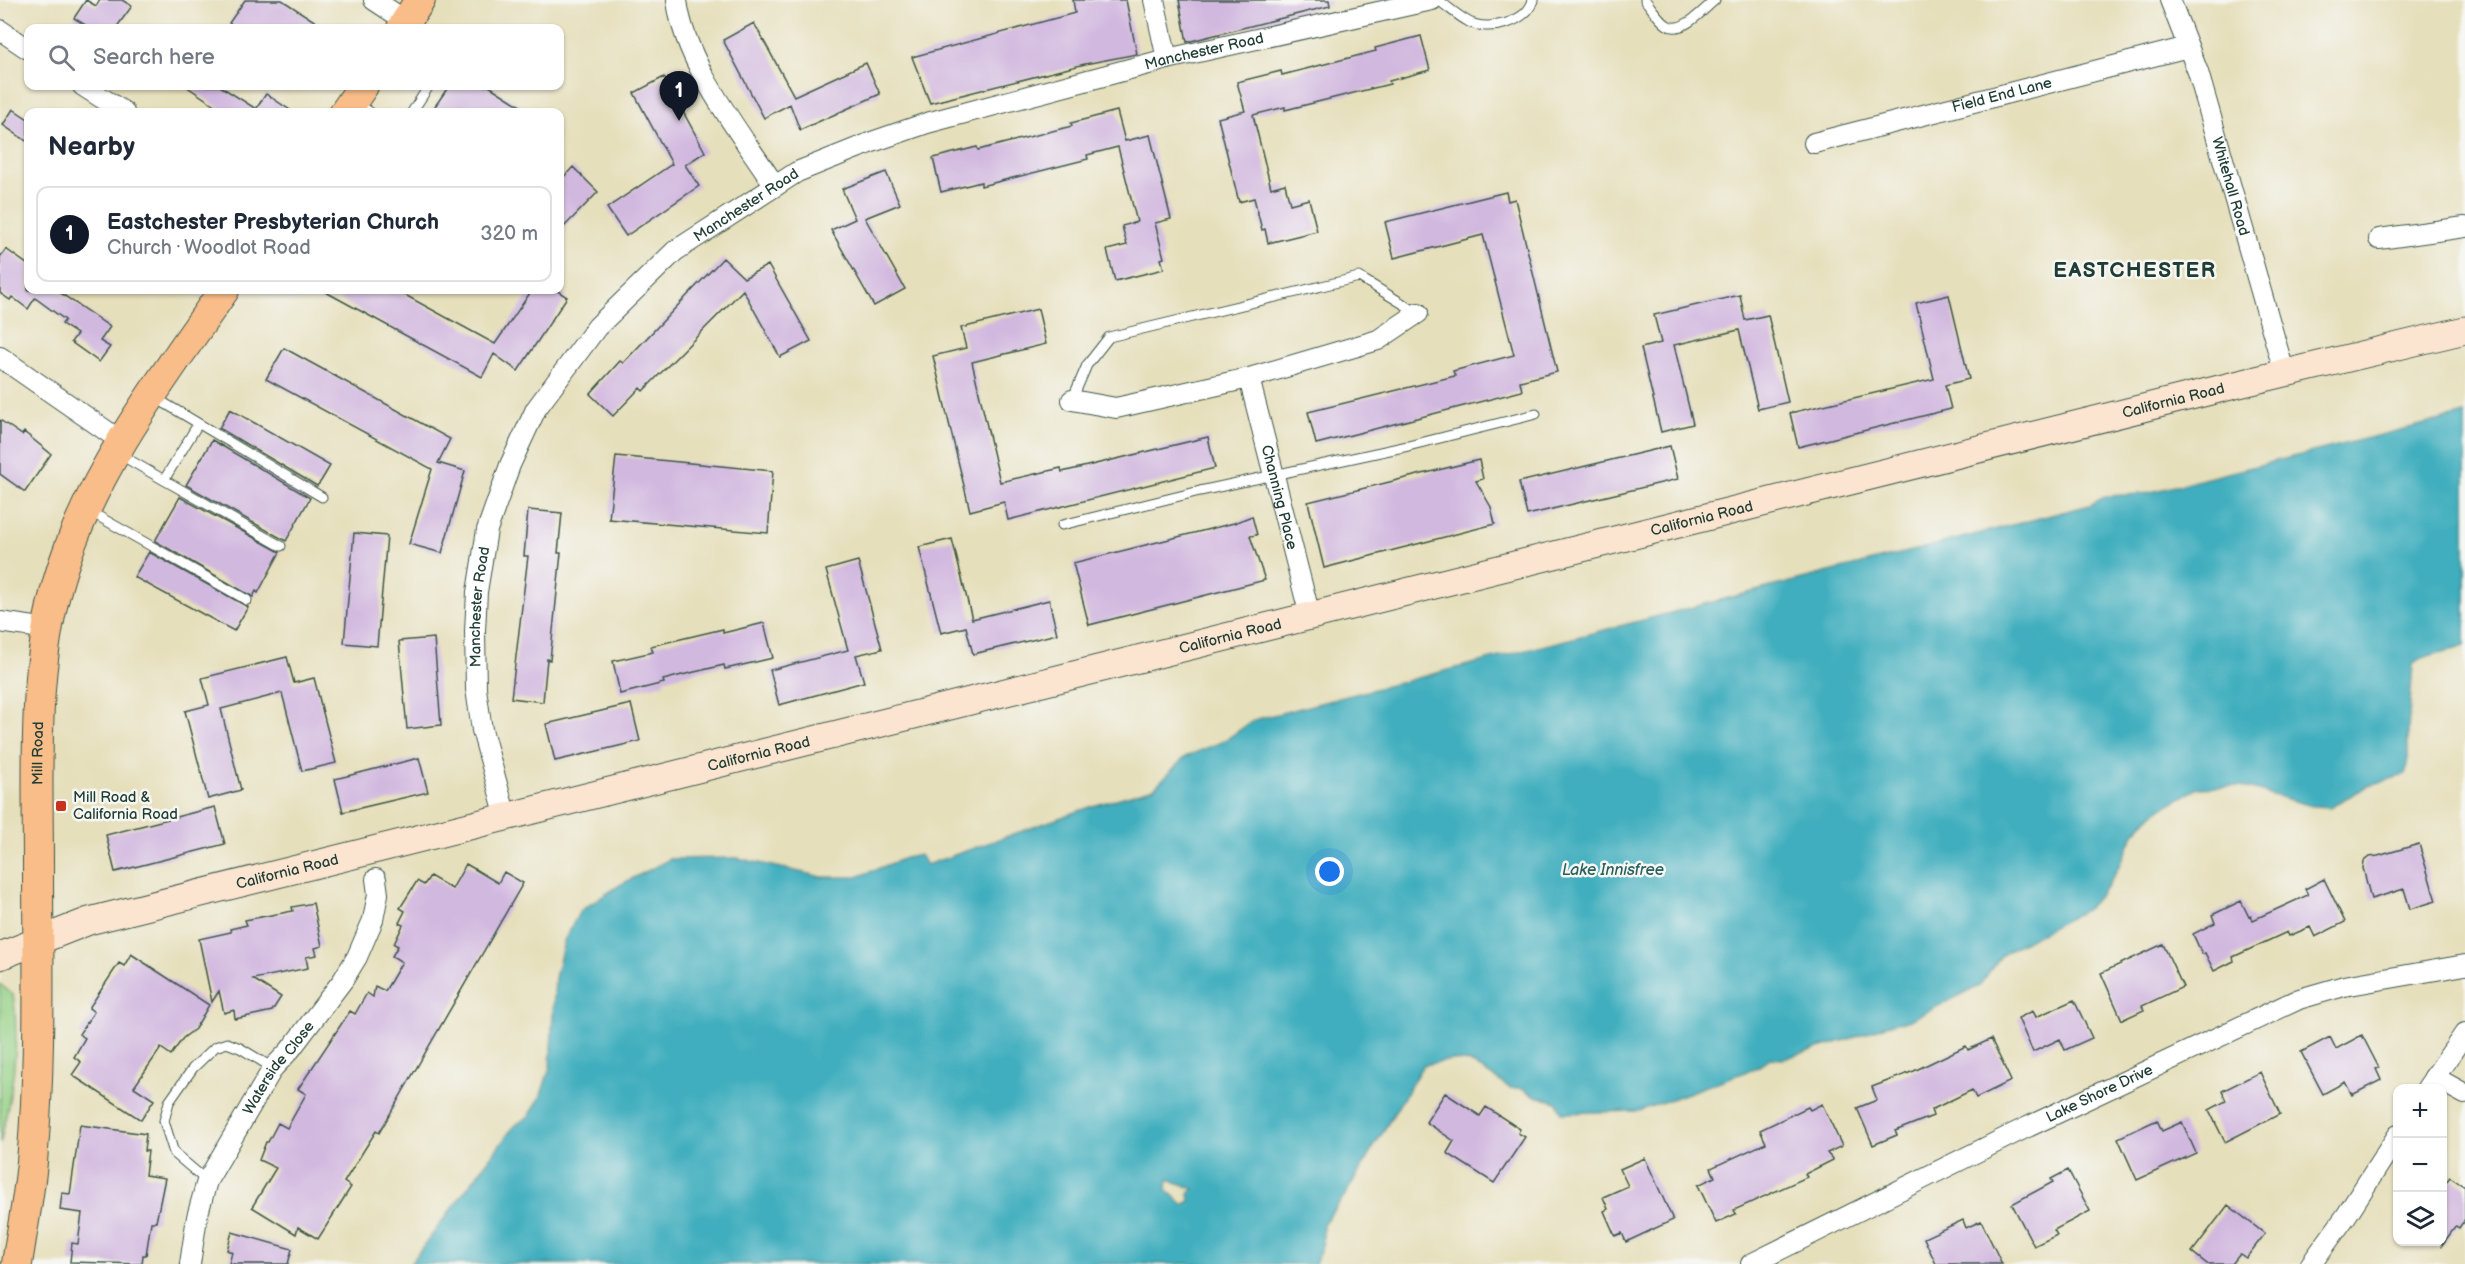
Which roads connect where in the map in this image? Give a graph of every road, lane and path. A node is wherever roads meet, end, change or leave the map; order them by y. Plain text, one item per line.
1 (374, 0) edge
2 (677, 0) edge
3 (1154, 0) edge
4 (1432, 0) edge
5 (1438, 0) edge
6 (1533, 0) edge
7 (1645, 0) edge
8 (1715, 0) edge
9 (2170, 0) edge
10 (409, 17) edge
11 (0, 30) edge
12 (24, 46) edge
13 (2188, 47) junction
14 (1167, 59) junction
15 (89, 90) edge
16 (426, 90) edge
17 (118, 108) edge
18 (415, 108) edge
19 (1814, 143) dead end
20 (775, 186) junction
21 (2465, 227) edge
22 (2379, 239) dead end
23 (221, 294) edge
24 (1418, 313) joint
25 (2465, 330) edge
26 (0, 357) edge
27 (2285, 375) junction
28 (1249, 378) junction
29 (152, 396) junction
30 (1072, 400) joint
31 (1536, 414) dead end
32 (198, 423) junction
33 (118, 447) junction
34 (1274, 474) junction
35 (164, 480) junction
36 (322, 497) dead end
37 (85, 508) junction
38 (1062, 525) dead end
39 (281, 546) dead end
40 (247, 600) dead end
41 (1310, 616) junction
42 (0, 622) edge
43 (48, 628) junction
44 (506, 817) junction
45 (376, 879) dead end
46 (38, 941) junction
47 (0, 956) edge
48 (2465, 966) edge
49 (2465, 1033) edge
50 (273, 1068) junction
51 (2431, 1083) edge
52 (2465, 1094) edge
53 (2395, 1138) edge
54 (207, 1181) junction
55 (17, 1264) edge
56 (190, 1264) edge
57 (1751, 1264) edge
58 (2310, 1264) edge

1 - 10 street
2 - 20 street
3 - 14 street
4 - 14 street, Manchester Road
5 - 6 lane
7 - 8 lane
9 - 13 street, Whitehall Road
11 - 12 street
13 - 19 street, Field End Lane
13 - 27 street, Whitehall Road
14 - 20 street, Manchester Road
15 - 17 street
16 - 18 lane
20 - 44 street, Manchester Road
21 - 22 street
23 - 29 main road, Mill Road
24 - 28 street
24 - 30 lane
25 - 27 main road, California Road
26 - 33 street
27 - 41 main road, California Road
28 - 30 street
28 - 34 street, Channing Place
29 - 32 lane
29 - 33 main road, Mill Road
31 - 34 lane
32 - 35 lane
32 - 36 lane
33 - 35 lane
33 - 37 main road, Mill Road
34 - 38 lane
34 - 41 street, Channing Place
35 - 39 lane
37 - 40 lane
37 - 43 main road, Mill Road
41 - 44 main road, California Road
42 - 43 street
43 - 46 main road, Mill Road
44 - 46 main road, California Road
45 - 50 street, Waterside Close
46 - 47 main road, California Road
46 - 55 main road, Mill Road
48 - 57 street, Lake Shore Drive
49 - 51 street
50 - 54 street, Waterside Close
50 - 54 lane
51 - 52 street
53 - 58 street
54 - 56 street, Waterside Close

